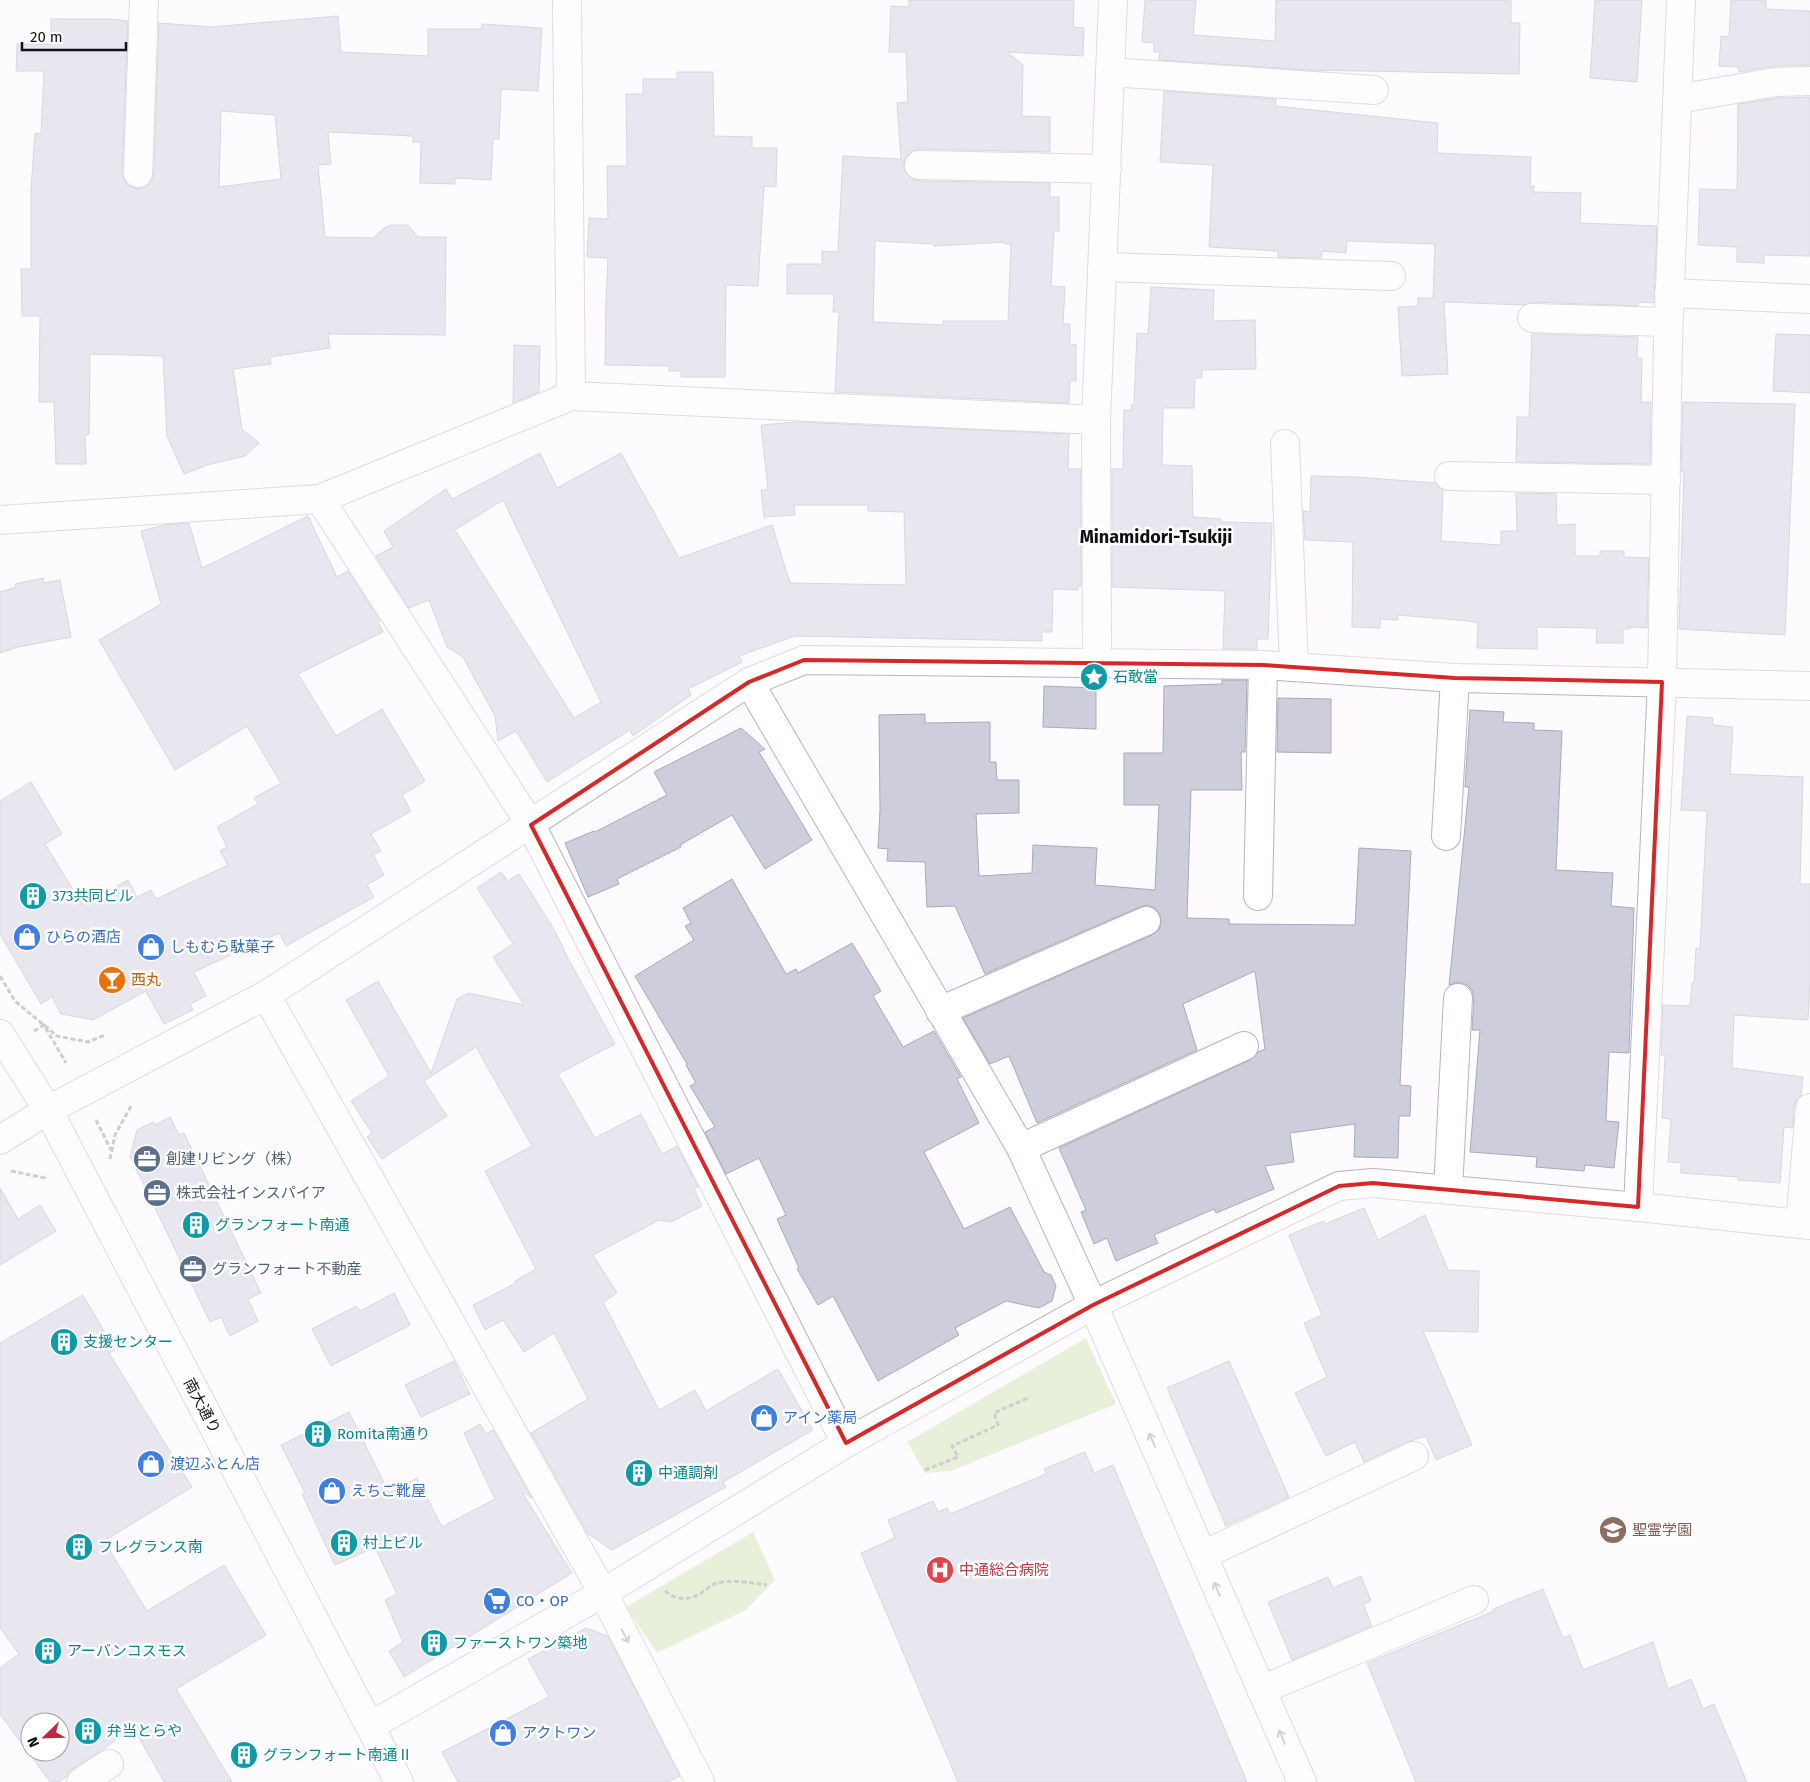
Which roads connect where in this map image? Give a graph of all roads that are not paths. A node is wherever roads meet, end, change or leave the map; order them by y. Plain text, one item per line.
1 (144, 0) edge
2 (567, 0) edge
3 (1113, 0) edge
4 (1681, 0) edge
5 (1110, 72) junction
6 (1810, 81) edge
7 (1374, 90) dead end
8 (1677, 99) junction
9 (919, 164) dead end
10 (1107, 169) junction
11 (138, 173) dead end
12 (1102, 267) junction
13 (1391, 276) dead end
14 (1669, 293) junction
15 (1810, 299) edge
16 (1532, 318) dead end
17 (1668, 322) junction
18 (571, 396) junction
19 (1096, 420) junction
20 (1285, 444) dead end
21 (1449, 476) dead end
22 (1666, 480) junction
23 (320, 499) junction
24 (0, 520) edge
25 (1098, 664) junction
26 (1263, 665) junction
27 (1294, 667) junction
28 (1455, 678) junction
29 (749, 682) junction
30 (1662, 682) junction
31 (1810, 686) edge
32 (531, 824) junction
33 (1446, 836) dead end
34 (1258, 896) dead end
35 (1146, 921) dead end
36 (266, 995) junction
37 (1458, 998) dead end
38 (940, 1011) junction
39 (0, 1034) edge
40 (1244, 1046) dead end
41 (1810, 1108) edge
42 (48, 1110) junction
43 (0, 1140) edge
44 (1021, 1148) junction
45 (1448, 1190) junction
46 (1638, 1207) junction
47 (1805, 1224) edge
48 (1094, 1305) junction
49 (846, 1443) junction
50 (1414, 1456) dead end
51 (1202, 1555) junction
52 (603, 1593) junction
53 (1474, 1600) dead end
54 (1261, 1690) junction
55 (370, 1726) junction
56 (109, 1764) dead end
57 (81, 1782) edge
58 (398, 1782) edge
59 (700, 1782) edge
60 (1302, 1782) edge

1 - 11 street
2 - 18 street
3 - 5 street
4 - 8 street
5 - 7 street
5 - 10 street
6 - 8 street
8 - 14 street
9 - 10 street
10 - 12 street
12 - 13 street
12 - 19 street
14 - 15 street
14 - 17 street
16 - 17 street
17 - 22 street
18 - 19 street
18 - 23 street
19 - 25 street
20 - 27 street
21 - 22 street
22 - 30 street
23 - 24 street
23 - 32 street
25 - 26 street
25 - 29 street
26 - 27 street
26 - 34 street
27 - 28 street
28 - 30 street
28 - 33 street
29 - 32 street
29 - 38 street
30 - 31 street
30 - 46 street
32 - 36 street
32 - 49 street
35 - 38 street
36 - 42 street
36 - 52 street
37 - 45 street
38 - 44 street
39 - 42 street, 南大通り
40 - 44 street
41 - 47 street
42 - 43 street
42 - 55 street, 南大通り
44 - 48 street
45 - 46 street
45 - 48 street
46 - 47 street
48 - 49 street
51 -> 48 street
49 - 52 street
50 - 51 street
54 -> 51 street
52 - 55 street
52 -> 59 street
53 - 54 street
60 -> 54 street
55 - 58 street, 南大通り
56 - 57 street

